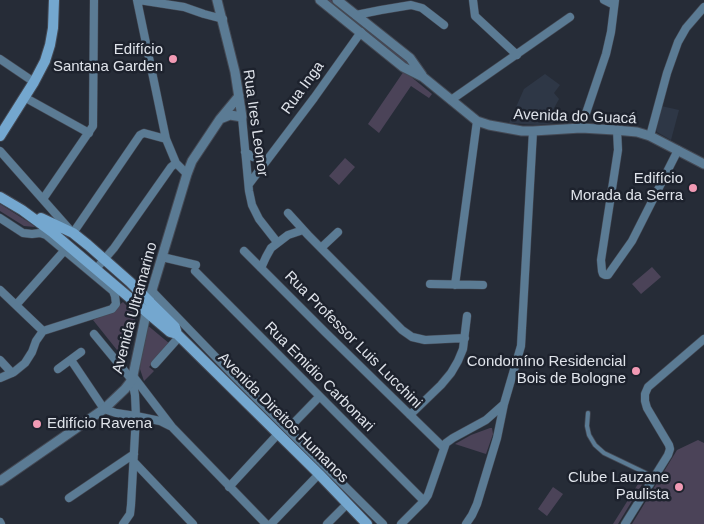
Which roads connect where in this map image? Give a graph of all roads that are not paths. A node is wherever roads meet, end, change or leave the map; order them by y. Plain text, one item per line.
1 (54, 0) edge
2 (94, 0) edge
3 (138, 0) edge
4 (218, 0) edge
5 (320, 0) edge
6 (337, 0) edge
7 (473, 0) edge
8 (604, 0) edge
9 (614, 2) edge
10 (704, 7) edge
11 (356, 15) junction
12 (570, 17) dead end
13 (223, 19) junction
14 (444, 25) dead end
15 (360, 32) junction
16 (517, 55) junction
17 (0, 60) edge
18 (423, 78) junction
19 (34, 82) junction
20 (239, 96) junction
21 (24, 97) junction
22 (451, 100) junction
23 (242, 117) junction
24 (220, 119) junction
25 (477, 120) junction
26 (581, 128) junction
27 (617, 130) junction
28 (533, 131) junction
29 (89, 132) junction
30 (0, 136) edge
31 (650, 136) junction
32 (166, 139) junction
33 (678, 150) junction
34 (0, 151) edge
35 (245, 152) junction
36 (267, 160) junction
37 (176, 163) junction
38 (704, 164) edge
39 (187, 174) junction
40 (249, 184) junction
41 (0, 197) edge
42 (43, 199) junction
43 (22, 210) junction
44 (288, 213) dead end
45 (0, 218) edge
46 (303, 230) junction
47 (72, 232) junction
48 (338, 232) dead end
49 (278, 242) junction
50 (321, 248) junction
51 (64, 251) junction
52 (244, 251) dead end
53 (162, 257) junction
54 (104, 259) junction
55 (261, 268) junction
56 (96, 269) junction
57 (430, 284) dead end
58 (456, 285) junction
59 (483, 285) dead end
60 (0, 290) edge
61 (150, 296) junction
62 (16, 305) junction
63 (146, 311) junction
64 (467, 316) dead end
65 (42, 331) junction
66 (94, 334) dead end
67 (178, 335) junction
68 (466, 338) junction
69 (704, 339) edge
70 (82, 352) dead end
71 (0, 360) edge
72 (71, 360) junction
73 (154, 364) dead end
74 (58, 369) dead end
75 (12, 373) junction
76 (0, 378) edge
77 (132, 378) junction
78 (319, 397) junction
79 (504, 404) junction
80 (104, 409) junction
81 (588, 413) dead end
82 (410, 415) junction
83 (136, 416) junction
84 (172, 427) junction
85 (283, 432) junction
86 (444, 448) junction
87 (134, 458) junction
88 (319, 474) junction
89 (654, 477) junction
90 (0, 481) edge
91 (228, 487) junction
92 (69, 498) dead end
93 (424, 501) junction
94 (347, 504) junction
95 (123, 524) edge
96 (193, 524) edge
97 (266, 524) edge
98 (271, 524) edge
99 (327, 524) edge
100 (367, 524) edge
101 (383, 524) edge
102 (401, 524) edge
103 (466, 524) edge
104 (625, 524) edge

1 - 19 main road
2 - 29 street
3 - 13 street
3 - 32 street
4 - 13 street, Rua Ires Leonor
5 - 15 street, Avenida do Guacá
6 - 11 street, Avenida do Guacá
7 - 16 street
8 - 9 street
9 - 26 street
10 - 31 street
11 - 14 street
11 - 18 street, Avenida do Guacá
12 - 16 street
13 - 20 street, Rua Ires Leonor
15 - 18 street, Avenida do Guacá
15 - 36 street, Rua Inga
16 - 22 street
17 - 19 street
18 - 22 street, Avenida do Guacá
19 - 21 main road
20 - 23 street, Rua Ires Leonor
20 - 24 street, Avenida Ultramarino
21 - 29 street
21 - 30 main road
22 - 25 street, Avenida do Guacá
23 - 24 street
23 - 35 street, Rua Ires Leonor
24 - 39 street, Avenida Ultramarino
25 - 28 street, Avenida do Guacá
25 - 58 street
26 - 27 street, Avenida do Guacá
26 - 28 street, Avenida do Guacá
27 - 31 street, Avenida do Guacá
27 - 33 street
28 - 79 street
29 - 42 street
31 - 33 street, Avenida do Guacá
32 - 37 street
32 - 47 street
33 - 38 street, Avenida do Guacá
34 - 42 street
35 - 36 street
35 - 40 street, Rua Ires Leonor
36 - 40 street, Rua Inga
37 - 39 street
37 - 54 street
39 - 53 street, Avenida Ultramarino
40 - 49 street, Rua Ires Leonor
41 - 43 main road, Avenida Direitos Humanos
42 - 47 street
43 - 47 main road, Avenida Direitos Humanos
43 - 56 main road, Avenida Direitos Humanos
44 - 46 street
45 - 51 street
46 - 49 street
46 - 50 street
47 - 54 main road, Avenida Direitos Humanos
48 - 50 street
49 - 55 street
50 - 68 street
51 - 62 street
51 - 65 street
52 - 55 street, Rua Professor Luis Lucchini
53 - 61 street, Avenida Ultramarino
53 - 78 street, Rua Emidio Carbonari
54 - 56 street
54 - 61 main road, Avenida Direitos Humanos
55 - 82 street, Rua Professor Luis Lucchini
56 - 63 main road, Avenida Direitos Humanos
57 - 58 street
58 - 59 street
60 - 62 street
61 - 63 street, Avenida Ultramarino
61 - 67 main road, Avenida Direitos Humanos
61 - 85 street
62 - 65 street
63 - 67 main road, Avenida Direitos Humanos
63 - 77 street, Avenida Ultramarino
64 - 68 street
65 - 75 street
66 - 77 street
67 - 73 street
67 - 85 main road, Avenida Direitos Humanos
68 - 82 street
69 - 89 street
70 - 72 street
71 - 75 street
72 - 74 street
72 - 80 street
75 - 76 street
77 - 80 street, Avenida Ultramarino
77 - 83 street
77 - 84 street
78 - 85 street
78 - 93 street, Rua Emidio Carbonari
79 - 86 street
79 - 103 street
80 - 83 street
80 - 90 street, Avenida Ultramarino
81 - 89 lane
82 - 86 street, Rua Professor Luis Lucchini
83 - 84 street
83 - 87 street
84 - 91 street
85 - 88 main road, Avenida Direitos Humanos
85 - 91 street
85 - 101 street
86 - 93 street
87 - 92 street
87 - 95 street
87 - 96 street
88 - 94 main road, Avenida Direitos Humanos
88 - 98 street
89 - 104 street
91 - 97 street
93 - 102 street
94 - 99 street
94 - 100 main road, Avenida Direitos Humanos

